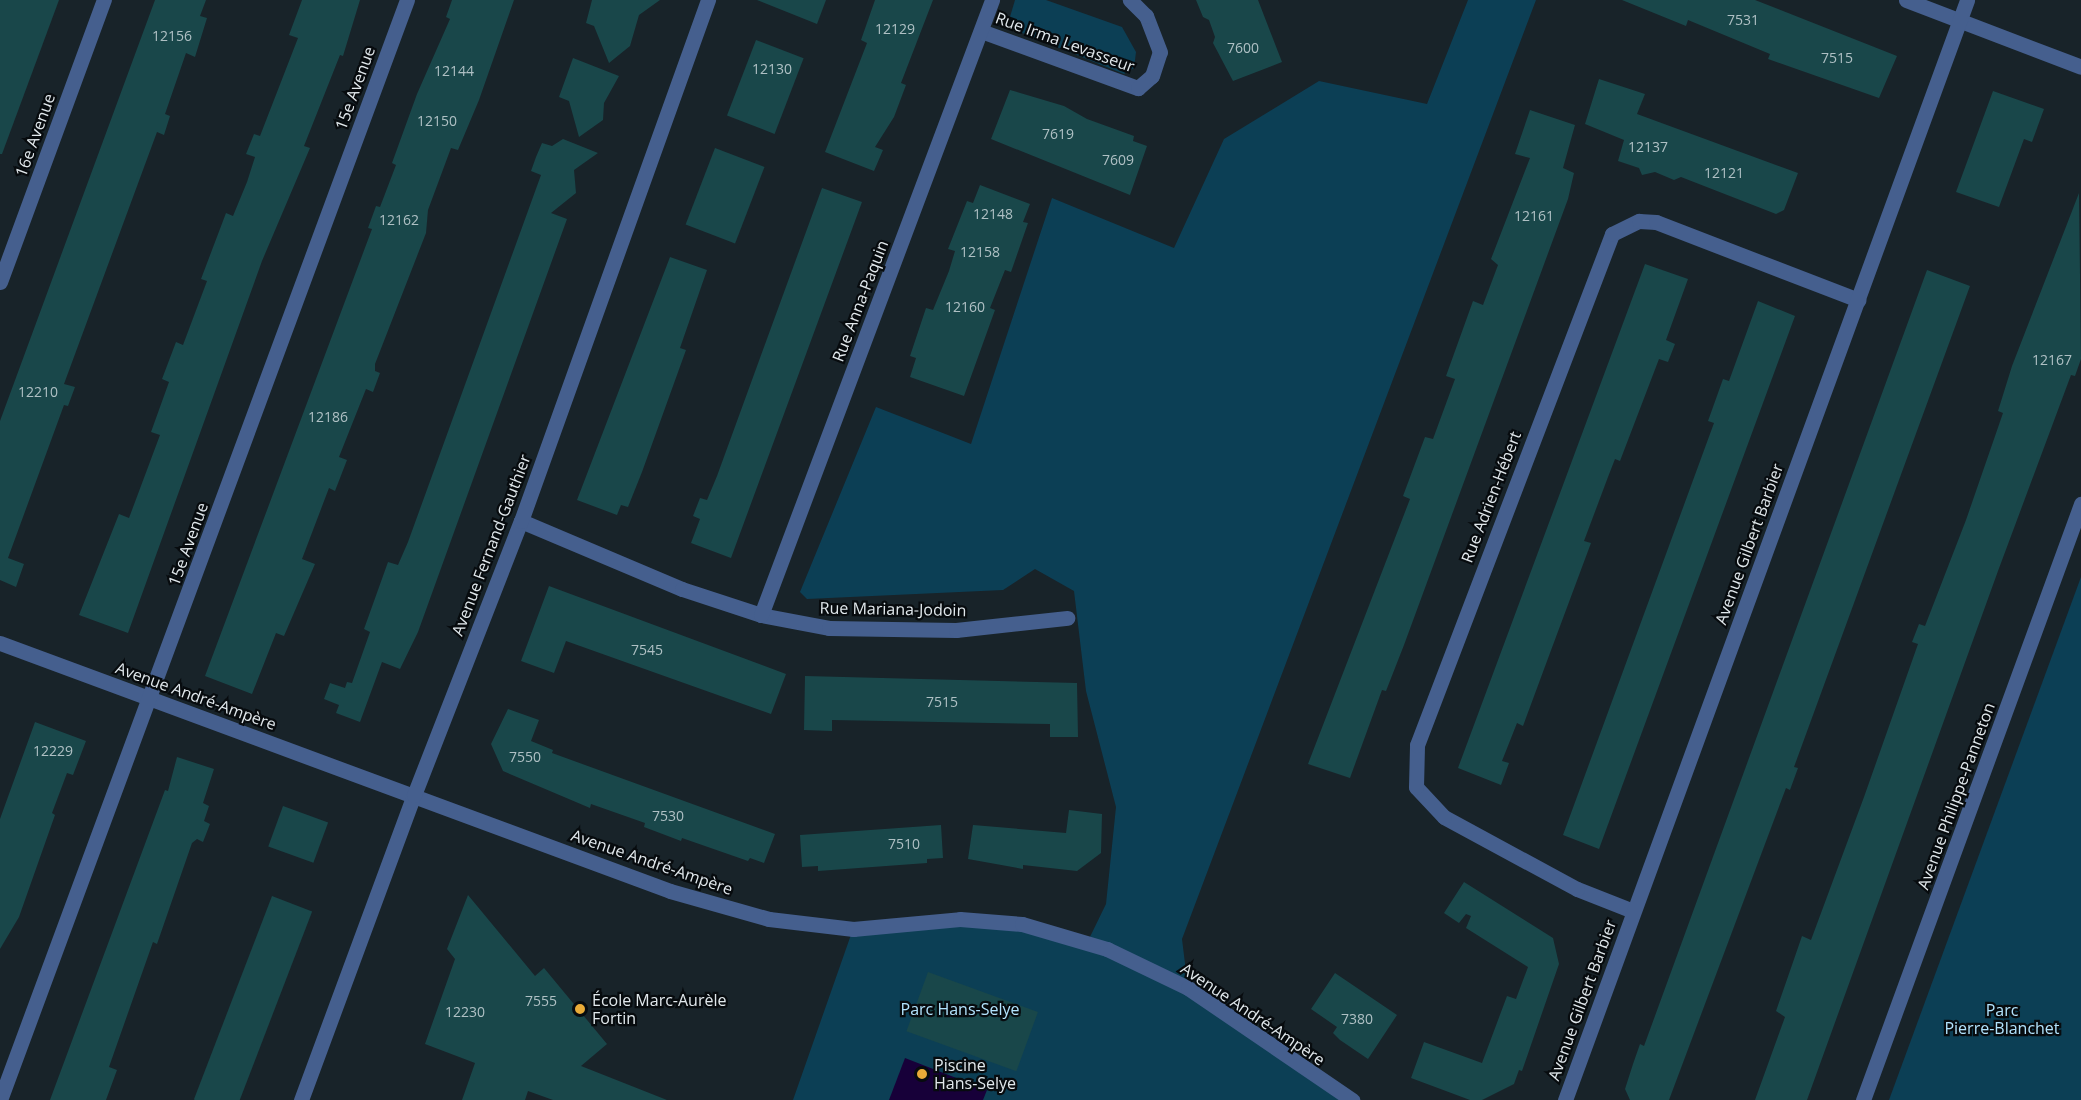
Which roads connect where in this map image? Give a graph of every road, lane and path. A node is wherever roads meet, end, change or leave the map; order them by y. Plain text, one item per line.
1 (104, 0) edge
2 (407, 0) edge
3 (708, 0) edge
4 (992, 0) edge
5 (1130, 0) edge
6 (1906, 0) edge
7 (1967, 0) edge
8 (1959, 21) junction
9 (981, 31) junction
10 (2081, 67) edge
11 (0, 282) edge
12 (1858, 300) junction
13 (2081, 504) edge
14 (521, 520) junction
15 (761, 615) junction
16 (1067, 618) dead end
17 (0, 643) edge
18 (150, 698) junction
19 (414, 795) junction
20 (1634, 911) junction
21 (0, 1100) edge
22 (301, 1100) edge
23 (1352, 1100) edge
24 (1565, 1100) edge
25 (1863, 1100) edge

1 - 11 street, 16e Avenue
2 - 18 street, 15e Avenue
3 - 14 street, Avenue Fernand-Gauthier
4 - 9 street, Rue Anna-Paquin
5 - 9 street, Rue Irma Levasseur
6 - 8 street
7 - 8 street, Avenue Gilbert Barbier
8 - 10 street
8 - 12 street, Avenue Gilbert Barbier
9 - 15 street, Rue Anna-Paquin
12 - 20 street, Avenue Gilbert Barbier
12 - 20 street, Rue Adrien-Hébert
13 - 25 street, Avenue Philippe-Panneton
14 - 15 street, Rue Mariana-Jodoin
14 - 19 street, Avenue Fernand-Gauthier
15 - 16 street, Rue Mariana-Jodoin
17 - 18 street, Avenue André-Ampère
18 - 19 street, Avenue André-Ampère
18 - 21 street, 15e Avenue
19 - 22 street, Avenue Fernand-Gauthier
19 - 23 street, Avenue André-Ampère
20 - 24 street, Avenue Gilbert Barbier

